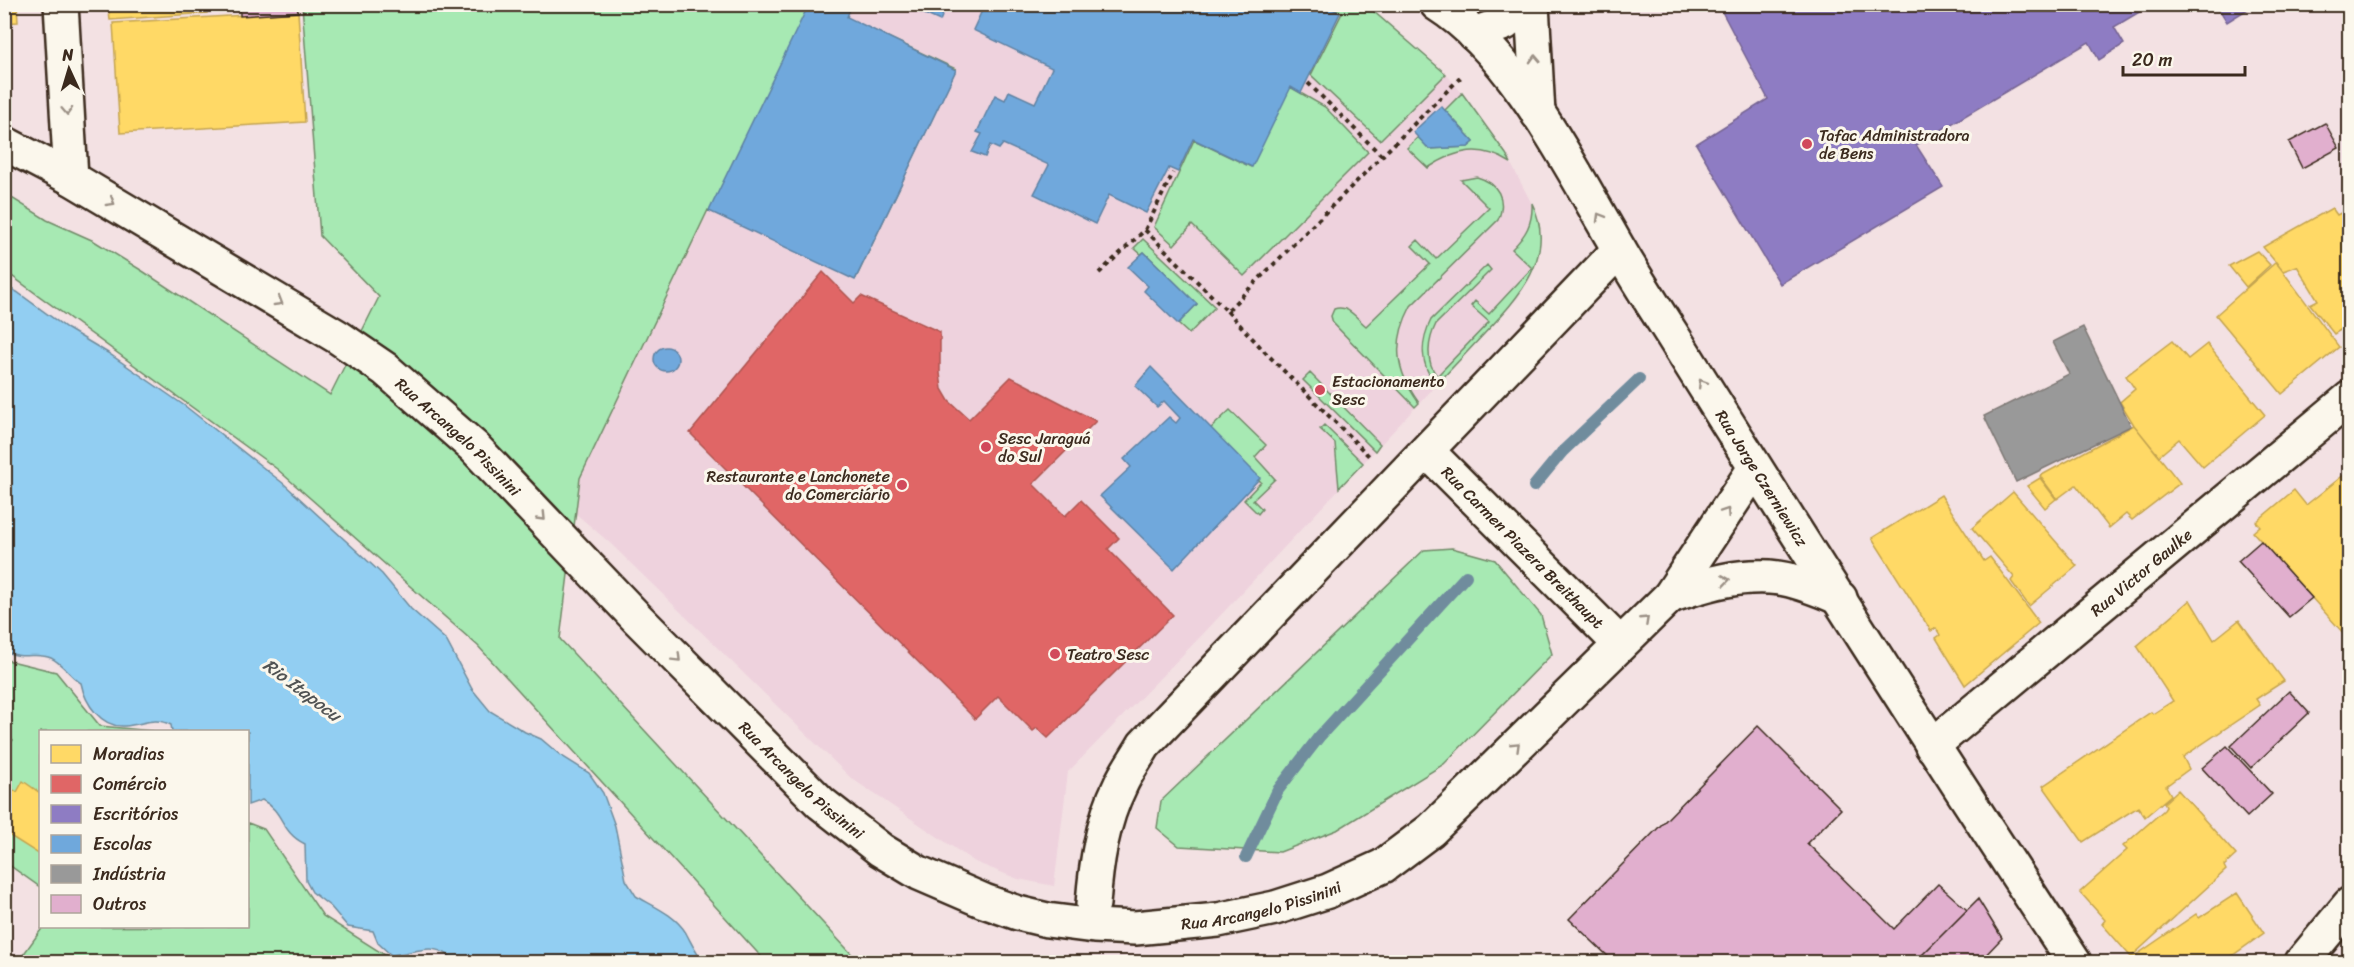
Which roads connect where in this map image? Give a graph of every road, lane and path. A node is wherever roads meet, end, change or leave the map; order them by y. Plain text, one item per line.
1 (61, 4) edge
2 (1437, 4) edge
3 (1526, 4) edge
4 (1532, 4) edge
5 (1481, 42) junction
6 (1308, 83) dead end
7 (1538, 114) junction
8 (4, 143) edge
9 (1382, 156) junction
10 (1173, 173) dead end
11 (71, 178) junction
12 (1145, 230) junction
13 (1619, 250) junction
14 (1099, 273) dead end
15 (1227, 311) junction
16 (2349, 398) edge
17 (1427, 450) junction
18 (1755, 468) junction
19 (1395, 483) junction
20 (1670, 596) junction
21 (1840, 598) junction
22 (1620, 644) junction
23 (1932, 746) junction
24 (1093, 904) dead end
25 (2349, 904) edge
26 (2074, 963) edge
27 (2302, 963) edge

1 -> 11 main road
2 - 5 main road, Rua Jorge Czerniewicz
3 - 5 main road
7 -> 4 main road
5 - 7 main road, Rua Jorge Czerniewicz
5 - 9 path
6 - 9 path
13 -> 7 main road, Rua Jorge Czerniewicz
8 - 11 main road, Rua Arcangelo Pissinini
9 - 15 path
10 - 12 path
11 -> 22 main road, Rua Arcangelo Pissinini
12 - 14 path
12 - 15 path
13 - 17 main road
18 -> 13 main road, Rua Jorge Czerniewicz
15 - 19 path
16 - 23 main road, Rua Victor Gaulke
17 - 19 main road
17 - 22 main road, Rua Carmen Piazera Breithaupt
20 -> 18 main road, Rua Arcangelo Pissinini
18 - 21 main road, Rua Jorge Czerniewicz
19 - 24 main road
20 -> 21 main road, Rua Arcangelo Pissinini
22 -> 20 main road, Rua Arcangelo Pissinini
21 - 23 main road, Rua Jorge Czerniewicz
23 - 26 main road, Rua Jorge Czerniewicz
25 - 27 main road

